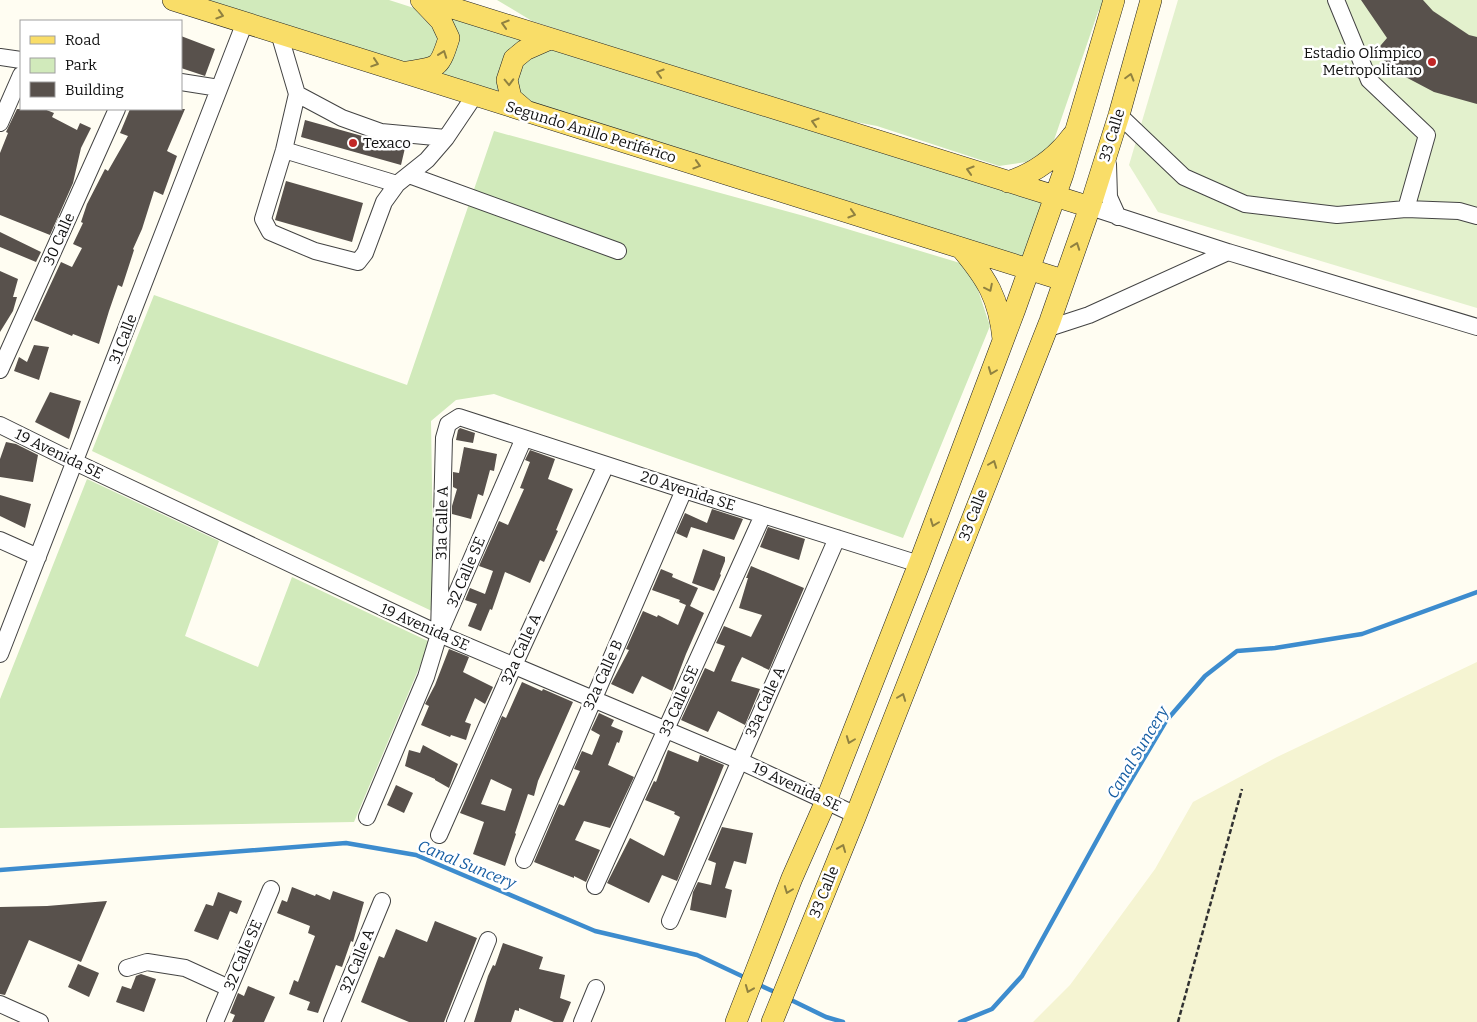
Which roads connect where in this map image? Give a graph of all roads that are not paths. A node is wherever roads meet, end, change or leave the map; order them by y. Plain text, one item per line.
1 (173, 0) edge
2 (421, 0) edge
3 (427, 0) edge
4 (1114, 0) edge
5 (1151, 0) edge
6 (1336, 0) edge
7 (244, 22) junction
8 (279, 33) junction
9 (550, 38) junction
10 (0, 57) edge
11 (20, 60) edge
12 (403, 72) junction
13 (20, 77) edge
14 (182, 82) edge
15 (219, 88) junction
16 (297, 94) junction
17 (475, 95) junction
18 (117, 110) edge
19 (527, 111) junction
20 (1119, 115) junction
21 (0, 123) edge
22 (1077, 130) junction
23 (446, 138) junction
24 (284, 150) junction
25 (1107, 151) junction
26 (403, 180) junction
27 (1008, 182) junction
28 (1056, 197) junction
29 (1090, 207) junction
30 (1406, 209) junction
31 (1477, 216) edge
32 (1118, 217) junction
33 (961, 248) junction
34 (618, 251) dead end
35 (1228, 252) junction
36 (1030, 270) junction
37 (1064, 280) junction
38 (1477, 327) edge
39 (1046, 329) junction
40 (1004, 341) junction
41 (0, 370) edge
42 (459, 417) joint
43 (0, 425) edge
44 (524, 438) junction
45 (75, 462) junction
46 (606, 465) junction
47 (684, 490) junction
48 (763, 515) junction
49 (837, 538) junction
50 (0, 540) edge
51 (38, 557) junction
52 (919, 564) junction
53 (439, 634) junction
54 (1, 648) edge
55 (514, 665) junction
56 (593, 698) junction
57 (667, 729) junction
58 (740, 760) junction
59 (826, 801) junction
60 (856, 814) junction
61 (367, 817) dead end
62 (439, 835) dead end
63 (524, 860) dead end
64 (595, 886) dead end
65 (271, 889) dead end
66 (382, 901) dead end
67 (670, 921) dead end
68 (488, 940) dead end
69 (127, 968) dead end
70 (229, 988) junction
71 (596, 988) dead end
72 (0, 1004) edge
73 (40, 1022) edge
74 (214, 1022) edge
75 (332, 1022) edge
76 (455, 1022) edge
77 (582, 1022) edge
78 (736, 1022) edge
79 (772, 1022) edge

1 -> 7 main road, Segundo Anillo Periférico
12 -> 2 main road
9 -> 3 main road
4 - 22 main road
20 -> 5 main road, 33 Calle
6 - 30 street
7 - 8 main road, Segundo Anillo Periférico
7 - 15 street, 31 Calle
8 -> 12 main road, Segundo Anillo Periférico
8 - 16 street
9 -> 19 main road
27 -> 9 main road
10 - 11 street
12 - 17 main road, Segundo Anillo Periférico
13 - 21 street
14 - 15 street
15 - 45 street, 31 Calle
16 - 23 street
16 - 24 street
17 - 19 main road, Segundo Anillo Periférico
17 - 23 street
18 - 41 street, 30 Calle
19 -> 33 main road, Segundo Anillo Periférico
20 - 25 main road, 33 Calle
20 - 30 street
22 - 27 main road
22 - 28 main road
23 - 26 street
24 - 26 street
24 - 26 street
25 - 29 main road, 33 Calle
25 - 32 street
26 - 34 street
27 - 28 main road
28 - 29 main road
28 - 36 main road
29 - 32 street
37 -> 29 main road, 33 Calle
30 - 31 street
32 - 35 street
33 - 36 main road, Segundo Anillo Periférico
33 -> 40 main road
35 - 38 street
35 - 39 street
36 - 37 main road, Segundo Anillo Periférico
36 - 40 main road
37 - 39 main road, 33 Calle
60 -> 39 main road, 33 Calle
40 -> 52 main road
42 - 44 street, 20 Avenida SE
42 - 53 street, 31a Calle A
43 - 45 street, 19 Avenida SE
44 - 46 street, 20 Avenida SE
44 - 53 street, 32 Calle SE
45 - 51 street, 31 Calle
45 - 53 street, 19 Avenida SE
46 - 47 street, 20 Avenida SE
46 - 55 street, 32a Calle A
47 - 48 street, 20 Avenida SE
47 - 56 street, 32a Calle B
48 - 49 street, 20 Avenida SE
48 - 57 street, 33 Calle SE
49 - 52 street, 20 Avenida SE
49 - 58 street, 33a Calle A
50 - 51 street
51 - 54 street, 31 Calle
52 -> 59 main road
53 - 55 street, 19 Avenida SE
53 - 61 street, 32 Calle SE
55 - 56 street, 19 Avenida SE
55 - 62 street, 32a Calle A
56 - 57 street, 19 Avenida SE
56 - 63 street, 32a Calle B
57 - 58 street, 19 Avenida SE
57 - 64 street, 33 Calle SE
58 - 59 street, 19 Avenida SE
58 - 67 street, 33a Calle A
59 - 60 street, 19 Avenida SE
59 -> 78 main road
79 -> 60 main road, 33 Calle
65 - 70 street, 32 Calle SE
66 - 75 street, 32 Calle A
68 - 76 street
69 - 70 street
70 - 74 street, 32 Calle SE
71 - 77 street
72 - 73 street

